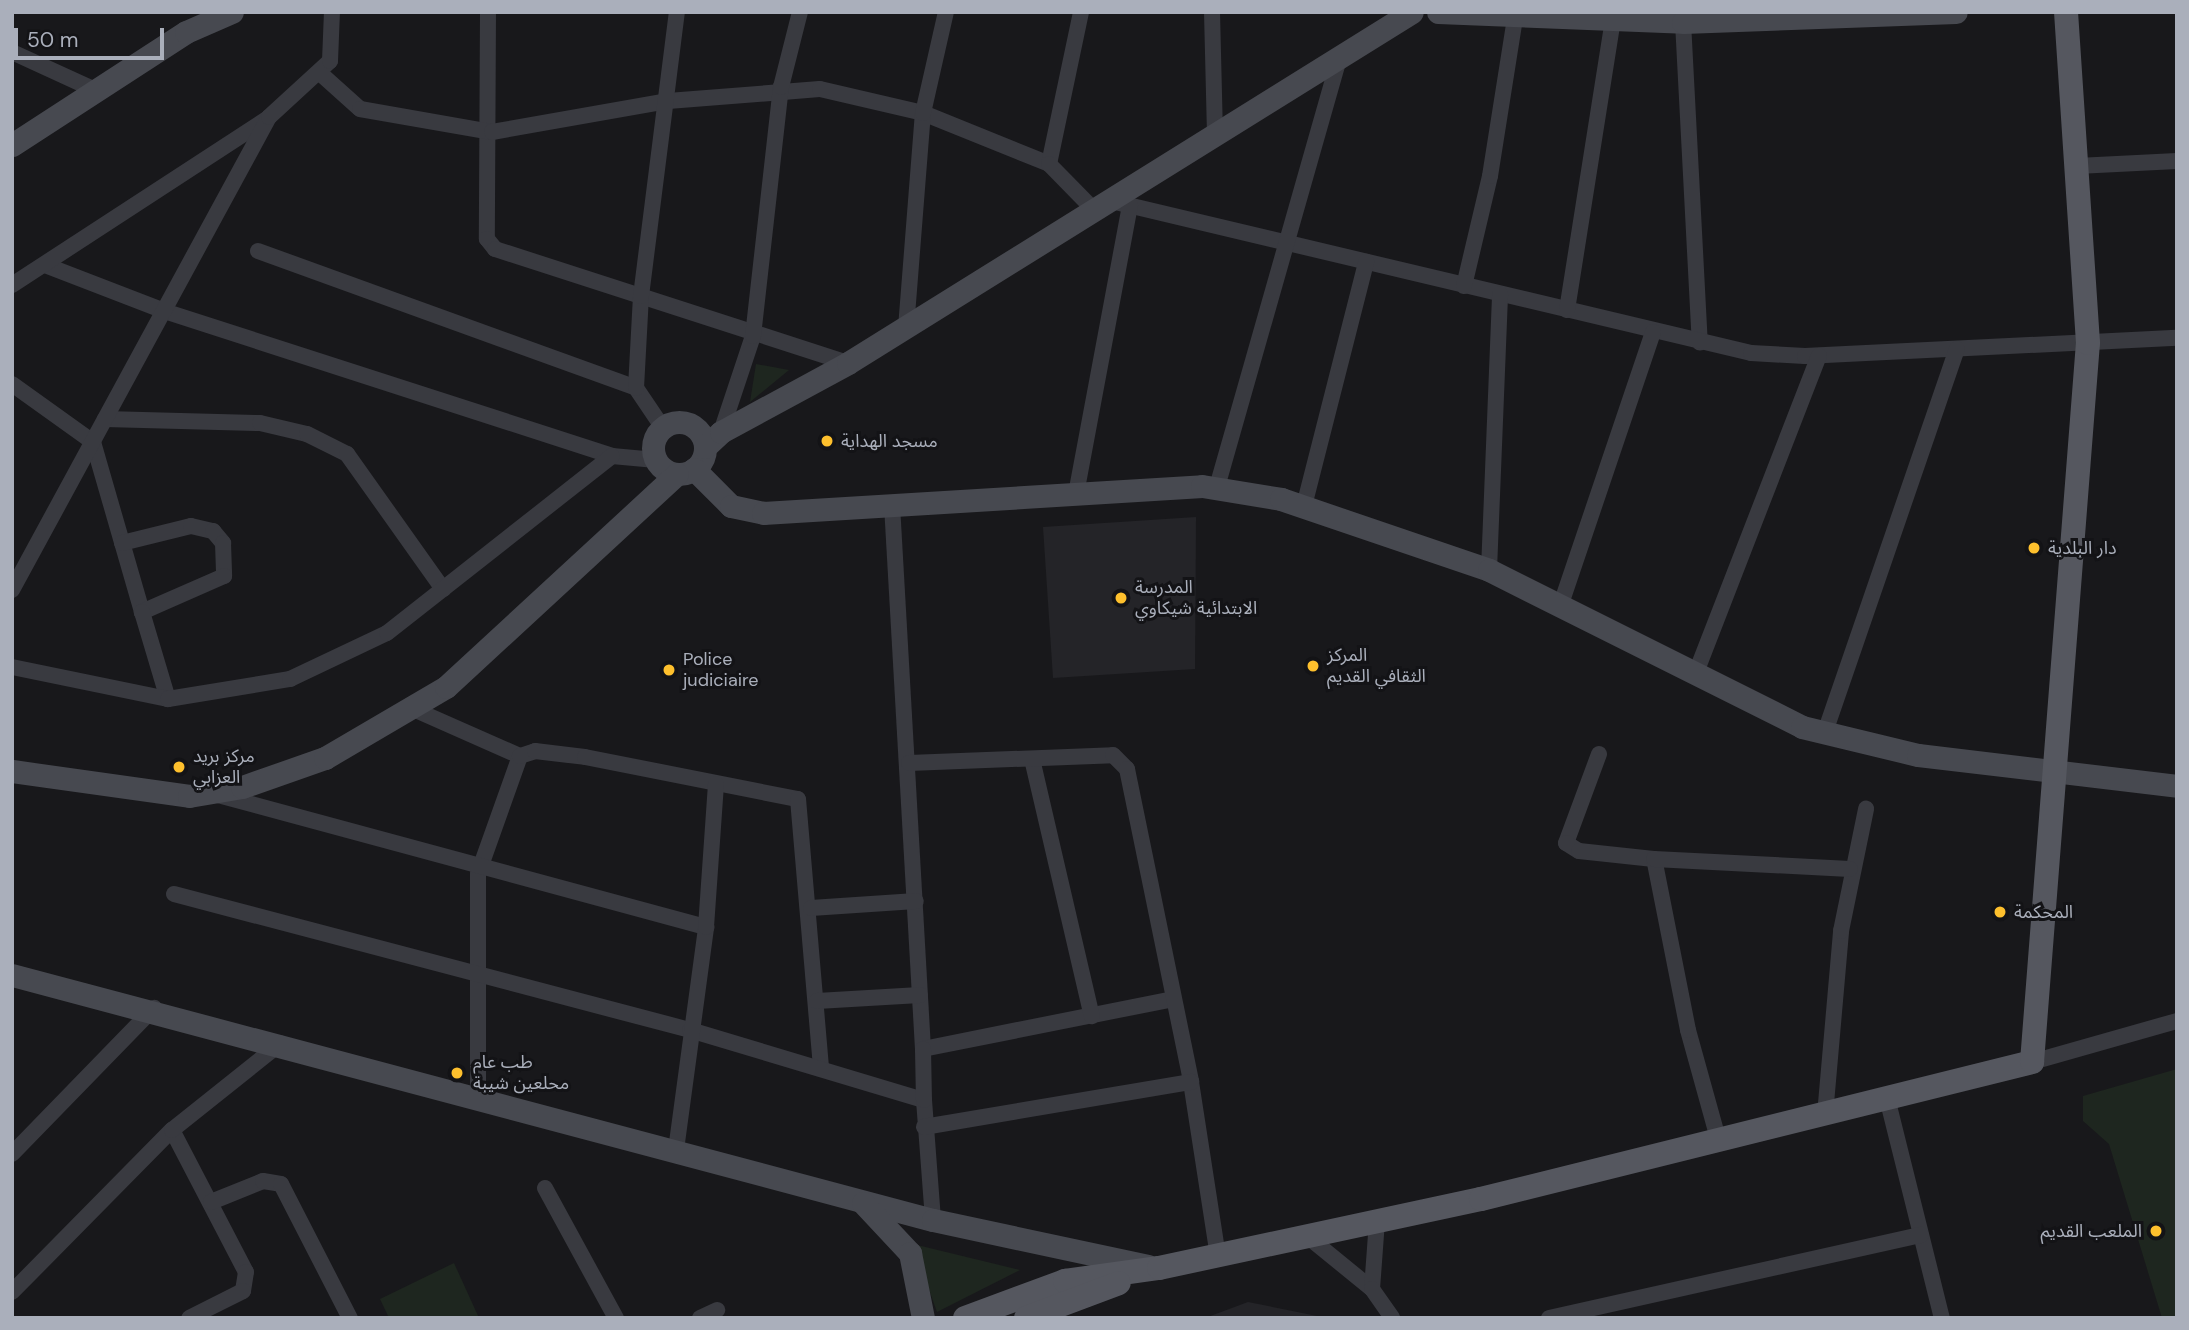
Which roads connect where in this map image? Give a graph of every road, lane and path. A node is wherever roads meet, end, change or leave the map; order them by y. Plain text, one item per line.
1 (332, 12) edge
2 (488, 12) edge
3 (677, 12) edge
4 (800, 12) edge
5 (946, 12) edge
6 (1081, 12) edge
7 (1212, 12) edge
8 (1412, 12) edge
9 (1438, 12) edge
10 (1956, 12) edge
11 (2066, 12) edge
12 (219, 14) edge
13 (1515, 19) junction
14 (1613, 21) junction
15 (1683, 22) junction
16 (12, 52) edge
17 (1339, 58) junction
18 (321, 74) junction
19 (782, 87) junction
20 (95, 90) junction
21 (667, 102) junction
22 (923, 113) junction
23 (269, 117) junction
24 (492, 132) junction
25 (1215, 136) junction
26 (12, 145) edge
27 (2177, 161) edge
28 (1049, 163) junction
29 (2077, 166) junction
30 (1112, 206) junction
31 (1291, 244) junction
32 (258, 251) dead end
33 (1366, 262) junction
34 (45, 265) junction
35 (12, 285) edge
36 (1464, 286) junction
37 (1500, 294) junction
38 (641, 296) junction
39 (1567, 310) junction
40 (164, 312) junction
41 (906, 328) junction
42 (1653, 332) junction
43 (753, 336) junction
44 (2177, 338) edge
45 (1700, 343) junction
46 (2088, 343) junction
47 (1957, 349) junction
48 (1819, 356) junction
49 (848, 363) junction
50 (12, 384) edge
51 (636, 388) junction
52 (105, 419) junction
53 (663, 428) junction
54 (713, 439) junction
55 (93, 442) junction
56 (612, 456) junction
57 (656, 460) junction
58 (686, 471) junction
59 (1217, 487) junction
60 (1076, 494) junction
61 (892, 505) junction
62 (1304, 506) junction
63 (122, 543) junction
64 (18, 564) edge
65 (1489, 570) junction
66 (443, 589) junction
67 (12, 590) edge
68 (1561, 604) junction
69 (142, 612) junction
70 (12, 667) edge
71 (1698, 670) junction
72 (168, 699) junction
73 (411, 708) junction
74 (1824, 734) junction
75 (1598, 754) dead end
76 (520, 756) junction
77 (1032, 759) junction
78 (909, 763) junction
79 (12, 771) edge
80 (2052, 774) junction
81 (716, 783) junction
82 (2177, 786) edge
83 (215, 794) junction
84 (1866, 809) dead end
85 (1654, 859) junction
86 (481, 866) junction
87 (1850, 869) junction
88 (174, 894) dead end
89 (916, 901) junction
90 (811, 908) junction
91 (705, 927) junction
92 (478, 972) junction
93 (12, 975) edge
94 (920, 995) junction
95 (1173, 999) junction
96 (817, 1001) junction
97 (155, 1008) junction
98 (1092, 1016) junction
99 (2177, 1021) edge
100 (691, 1030) junction
101 (281, 1043) junction
102 (923, 1049) junction
103 (2032, 1062) junction
104 (821, 1068) junction
105 (1191, 1082) junction
106 (478, 1094) junction
107 (925, 1100) junction
108 (1888, 1102) junction
109 (1825, 1115) junction
110 (925, 1127) junction
111 (173, 1130) junction
112 (1719, 1142) junction
113 (676, 1150) junction
114 (12, 1154) edge
115 (544, 1188) dead end
116 (860, 1201) junction
117 (211, 1202) junction
118 (933, 1220) junction
119 (1377, 1221) junction
120 (1921, 1235) junction
121 (1307, 1236) junction
122 (1218, 1256) junction
123 (1159, 1268) junction
124 (1372, 1289) junction
125 (12, 1292) edge
126 (717, 1310) dead end
127 (189, 1318) edge
128 (350, 1318) edge
129 (616, 1318) edge
130 (700, 1318) edge
131 (923, 1318) edge
132 (965, 1318) edge
133 (1026, 1318) edge
134 (1392, 1318) edge
135 (1549, 1318) edge
136 (1942, 1318) edge

1 - 18 street
2 - 24 street
3 - 21 street
4 - 19 street
5 - 22 street
6 - 28 street
7 - 25 street
8 - 17 street
9 - 13 street
10 - 15 street
11 - 29 main road
12 - 20 street
13 - 14 street
13 - 36 street
14 - 15 street
14 - 39 street
15 - 45 street
16 - 20 street
17 - 25 street
17 - 31 street
18 - 23 street
18 - 24 street
19 - 21 street
19 - 22 street
19 - 43 street
20 - 26 street
21 - 24 street
21 - 38 street
22 - 28 street
22 - 41 street
23 - 34 street
23 - 40 street
24 - 38 street
25 - 30 street
27 - 29 street
28 - 30 street
29 - 46 main road
30 - 31 street
30 - 41 street
30 - 60 street
31 - 33 street
31 - 59 street
32 - 51 street
33 - 36 street
33 - 62 street
34 - 35 street
34 - 40 street
36 - 37 street
37 - 39 street
37 - 65 street
38 - 43 street
38 - 51 street
39 - 42 street
40 - 52 street
40 - 56 street
41 - 49 street
42 - 45 street
42 - 68 street
43 - 49 street
43 - 54 street
44 - 46 street
45 - 48 street
46 - 47 street
46 - 80 main road
47 - 48 street
47 - 74 street
48 - 71 street
49 - 54 street
50 - 55 street
51 - 53 street
52 - 55 street
52 - 66 street
53 - 54 street
53 - 57 street
54 - 58 street
55 - 63 street
55 - 64 street
56 - 57 street
56 - 66 street
57 - 58 street
58 - 61 street
58 - 73 street
59 - 60 street
59 - 62 street
60 - 61 street
61 - 78 street
62 - 65 street
63 - 69 street
63 - 69 street
64 - 67 street
65 - 68 street
66 - 72 street
68 - 71 street
69 - 72 street
70 - 72 street
71 - 74 street
73 - 76 street
73 - 83 street
74 - 80 street
75 - 85 street
76 - 81 street
76 - 86 street
77 - 78 street
77 - 95 street
77 - 98 street
78 - 89 street
79 - 83 street
80 - 82 street
80 - 103 main road
81 - 90 street
81 - 91 street
83 - 86 street
84 - 87 street
85 - 87 street
85 - 112 street
86 - 91 street
86 - 92 street
87 - 109 street
88 - 92 street
89 - 90 street
89 - 94 street
90 - 96 street
91 - 100 street
92 - 100 street
92 - 106 street
93 - 97 street
94 - 96 street
94 - 102 street
95 - 98 street
95 - 105 street
96 - 104 street
97 - 101 street
97 - 114 street
98 - 102 street
99 - 103 street
100 - 104 street
100 - 113 street
101 - 106 street
101 - 111 street
102 - 107 street
103 - 108 main road
104 - 107 street
105 - 110 street
105 - 122 street
106 - 113 street
107 - 110 street
108 - 109 main road
108 - 120 street
109 - 112 main road
110 - 118 street
111 - 117 street
111 - 125 street
112 - 119 main road
113 - 116 street
115 - 129 street
116 - 118 street
116 - 131 street
117 - 127 street
117 - 128 street
118 - 123 street
119 - 121 main road
119 - 124 street
120 - 135 street
120 - 136 street
121 - 122 main road
121 - 124 street
122 - 123 main road
123 - 132 main road
123 - 133 main road
124 - 134 street
126 - 130 street

